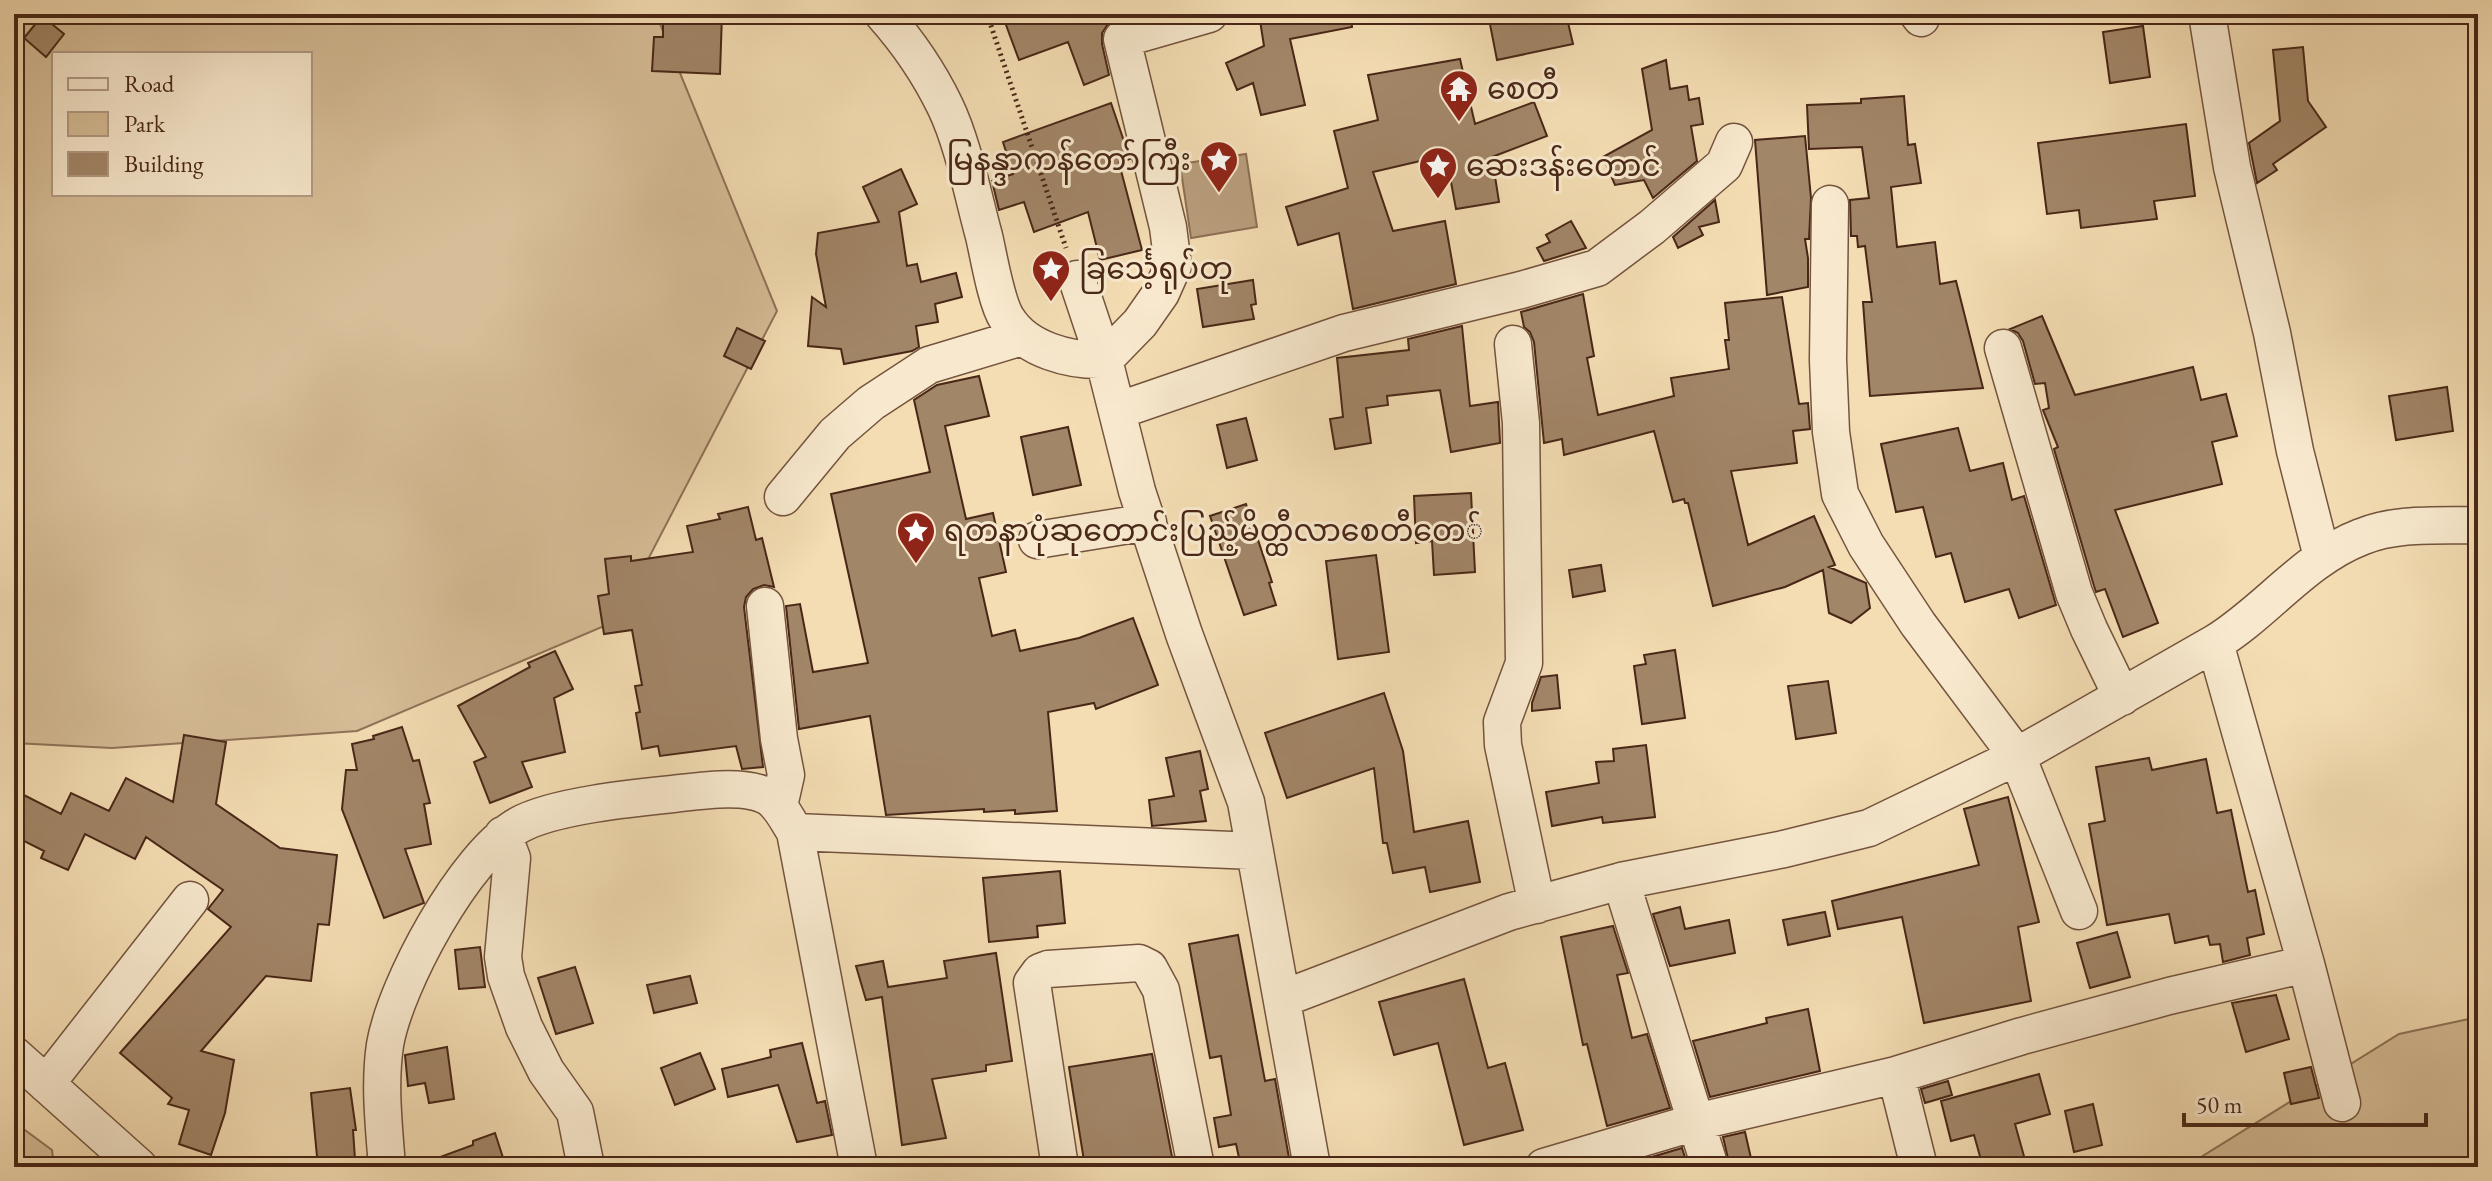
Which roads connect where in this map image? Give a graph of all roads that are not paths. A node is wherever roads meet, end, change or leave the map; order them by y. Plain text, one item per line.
1 (883, 14) edge
2 (1209, 14) edge
3 (2207, 14) edge
4 (1734, 142) dead end
5 (1830, 204) dead end
6 (1077, 279) road end
7 (1022, 337) junction
8 (1513, 344) dead end
9 (2003, 348) dead end
10 (1104, 360) junction
11 (1117, 411) junction
12 (783, 497) dead end
13 (1148, 522) junction
14 (2478, 525) edge
15 (1037, 540) dead end
16 (2322, 557) junction
17 (765, 606) dead end
18 (2215, 643) junction
19 (2122, 697) junction
20 (2017, 756) junction
21 (787, 819) junction
22 (503, 835) junction
23 (1255, 851) junction
24 (1621, 881) junction
25 (190, 900) dead end
26 (1537, 905) junction
27 (2079, 911) dead end
28 (2306, 964) junction
29 (1282, 999) junction
30 (14, 1055) edge
31 (1896, 1075) junction
32 (46, 1084) junction
33 (2342, 1103) dead end
34 (1696, 1122) junction
35 (139, 1167) edge
36 (387, 1167) edge
37 (586, 1167) edge
38 (859, 1167) edge
39 (1060, 1167) edge
40 (1196, 1167) edge
41 (1312, 1167) edge
42 (1544, 1167) edge
43 (1710, 1167) edge
44 (1919, 1167) edge

1 - 7 street
2 - 10 street
3 - 16 street
4 - 11 street
5 - 20 street
6 - 10 street
7 - 10 street
7 - 12 street
8 - 26 street
9 - 19 street
10 - 11 street
11 - 13 street
13 - 15 street
13 - 23 street
14 - 16 street
16 - 18 street
17 - 21 street
18 - 19 street
18 - 28 street
19 - 20 street
20 - 24 street
20 - 27 street
21 - 22 street
21 - 23 street
21 - 38 street
22 - 36 street
22 - 37 street
23 - 29 street
24 - 26 street
24 - 34 street
25 - 32 street
26 - 29 street
28 - 31 street
28 - 33 street
29 - 41 street
30 - 32 street
31 - 34 street
31 - 44 street
32 - 35 street
34 - 42 street
34 - 43 street
39 - 40 street

